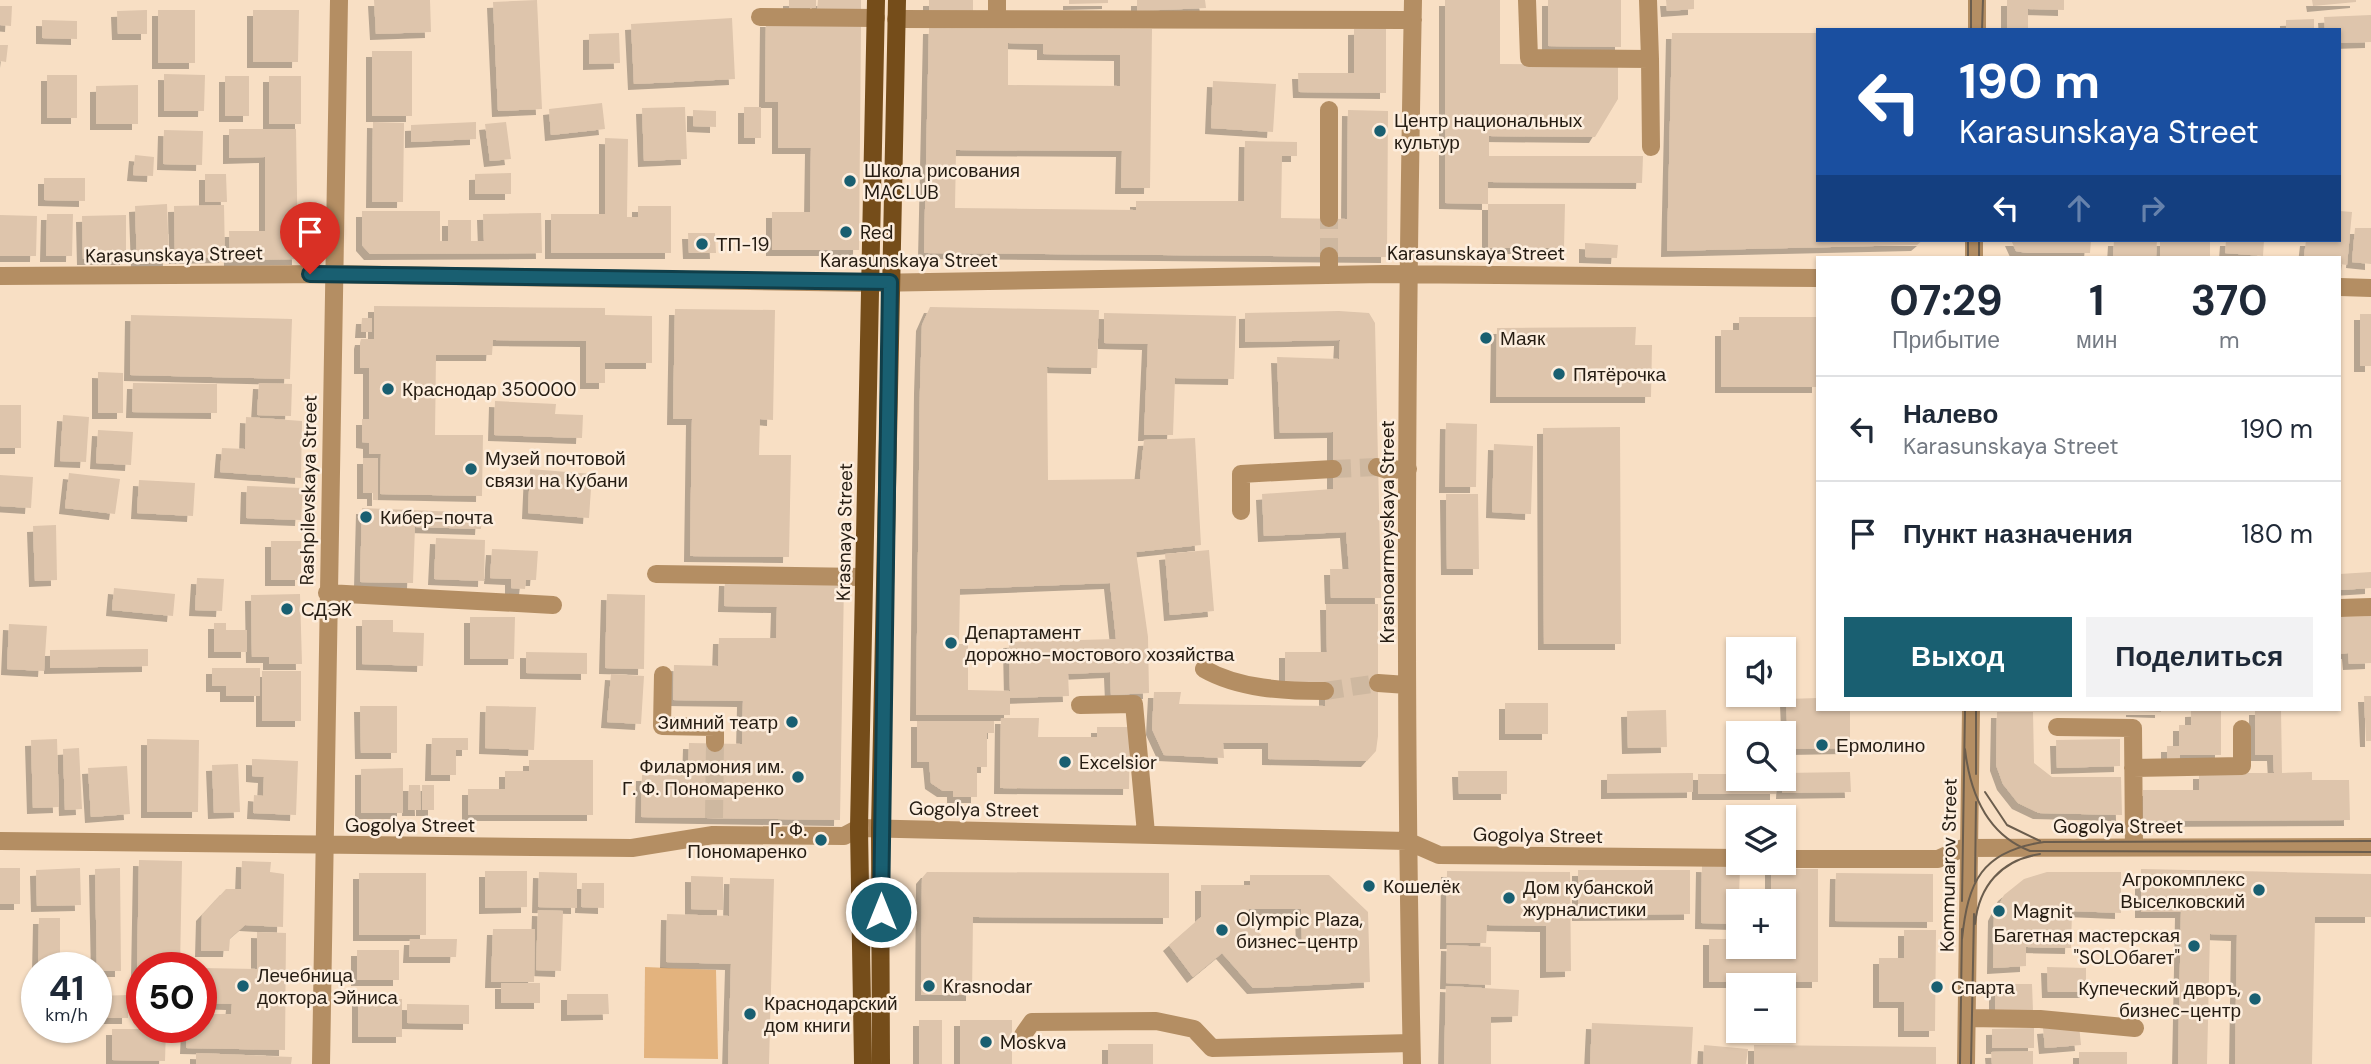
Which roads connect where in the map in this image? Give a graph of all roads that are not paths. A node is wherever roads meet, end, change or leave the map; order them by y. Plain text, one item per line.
1 (339, 0) edge
2 (897, 0) edge
3 (998, 0) edge
4 (1413, 0) edge
5 (1527, 0) edge
6 (1648, 0) edge
7 (1977, 0) edge
8 (876, 9) edge
9 (760, 17) dead end
10 (897, 19) junction
11 (997, 19) junction
12 (1413, 20) junction
13 (1977, 28) edge
14 (1650, 59) junction
15 (1329, 110) dead end
16 (1651, 147) dead end
17 (1329, 218) tunnel mouth
18 (1329, 256) tunnel mouth
19 (332, 274) junction
20 (1408, 274) junction
21 (1329, 275) junction
22 (0, 276) edge
23 (1816, 278) edge
24 (890, 282) junction
25 (870, 283) junction
26 (2341, 287) edge
27 (2371, 288) edge
28 (1377, 467) tunnel mouth
29 (1333, 469) tunnel mouth
30 (1408, 469) junction
31 (1241, 511) dead end
32 (656, 574) dead end
33 (863, 577) junction
34 (327, 593) junction
35 (553, 605) dead end
36 (2371, 607) edge
37 (2341, 608) edge
38 (1204, 669) dead end
39 (663, 675) dead end
40 (1378, 683) tunnel mouth
41 (1407, 685) junction
42 (1325, 691) tunnel mouth
43 (1080, 705) dead end
44 (1971, 711) edge
45 (2057, 727) dead end
46 (2242, 729) dead end
47 (715, 743) dead end
48 (2133, 768) junction
49 (859, 828) junction
50 (880, 828) junction
51 (1146, 833) junction
52 (0, 841) edge
53 (1407, 841) junction
54 (324, 845) junction
55 (2134, 847) junction
56 (2371, 847) edge
57 (1969, 848) junction
58 (1726, 858) edge
59 (1796, 859) edge
60 (1967, 1018) junction
61 (2135, 1028) dead end
62 (1023, 1035) dead end
63 (1411, 1043) junction
64 (1212, 1056) edge
65 (321, 1064) edge
66 (863, 1064) edge
67 (881, 1064) edge
68 (1412, 1064) edge
69 (1966, 1064) edge

1 - 19 street, Rashpilevskaya Street
2 - 10 main road
3 - 11 street
4 - 12 street, Krasnoarmeyskaya Street
5 - 14 street
6 - 14 street
7 - 13 street
8 - 9 street
8 - 25 main road, Krasnaya Street
10 - 11 street
10 - 24 main road
11 - 12 street
12 - 20 street, Krasnoarmeyskaya Street
14 - 16 street
15 - 17 street
18 - 21 street
19 - 22 street, Karasunskaya Street
19 - 25 street, Karasunskaya Street
19 - 34 street, Rashpilevskaya Street
20 - 21 street, Karasunskaya Street
20 - 23 street, Karasunskaya Street
20 - 30 street, Krasnoarmeyskaya Street
21 - 24 street, Karasunskaya Street
24 - 25 street, Karasunskaya Street
24 - 50 main road
25 - 33 main road, Krasnaya Street
26 - 27 street
28 - 30 street
29 - 31 street
30 - 41 street, Krasnoarmeyskaya Street
32 - 33 street
33 - 49 main road, Krasnaya Street
34 - 35 street
34 - 54 street, Rashpilevskaya Street
36 - 37 street
38 - 42 street
39 - 47 street
40 - 41 street
41 - 53 street, Krasnoarmeyskaya Street
43 - 51 street
44 - 57 street, Kommunarov Street
45 - 48 street
46 - 48 street
48 - 55 street
49 - 50 street, Gogolya Street
49 - 54 street, Gogolya Street
49 - 66 main road, Krasnaya Street
50 - 51 street, Gogolya Street
50 - 67 main road
51 - 53 street, Gogolya Street
52 - 54 street, Gogolya Street
53 - 58 street, Gogolya Street
53 - 63 street, Krasnoarmeyskaya Street
54 - 65 street, Rashpilevskaya Street
55 - 56 street, Gogolya Street
55 - 57 street, Gogolya Street
57 - 59 street, Gogolya Street
57 - 60 street, Kommunarov Street
60 - 61 street
60 - 69 street, Kommunarov Street
62 - 64 street
63 - 64 street
63 - 68 street, Krasnoarmeyskaya Street

